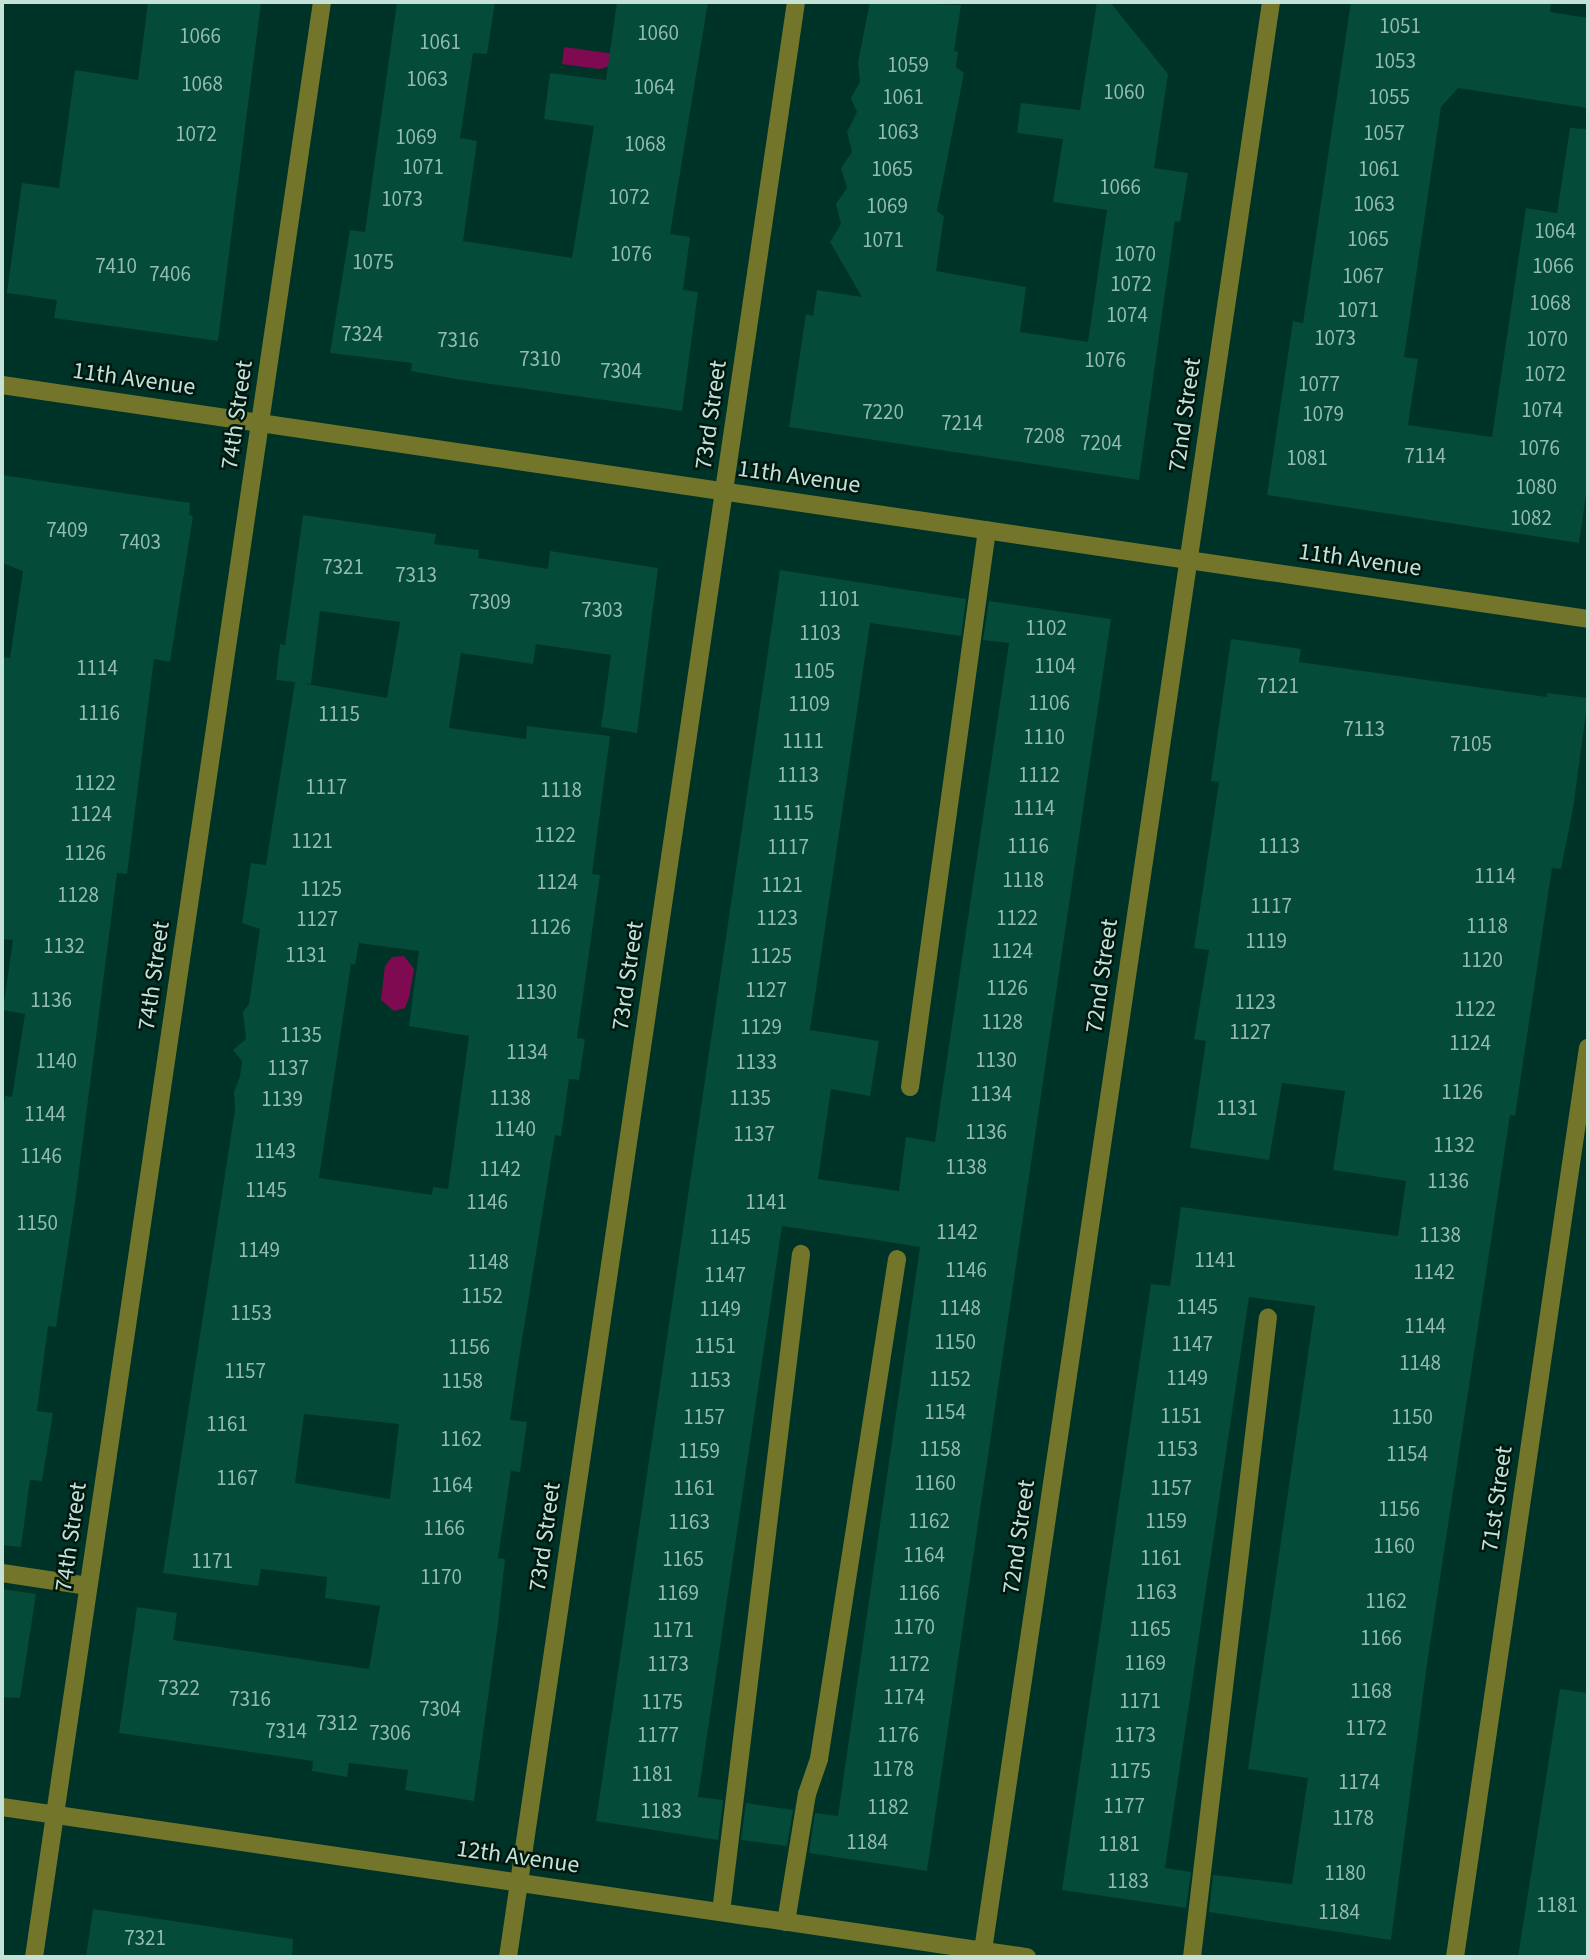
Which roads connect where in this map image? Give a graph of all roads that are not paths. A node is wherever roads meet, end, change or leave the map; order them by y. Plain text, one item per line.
1 (322, 2) edge
2 (796, 2) edge
3 (1271, 2) edge
4 (2, 385) edge
5 (260, 423) junction
6 (724, 491) junction
7 (987, 530) junction
8 (1188, 559) junction
9 (1588, 619) edge
10 (1588, 1048) edge
11 (910, 1087) dead end
12 (801, 1254) dead end
13 (897, 1259) dead end
14 (1268, 1317) dead end
15 (2, 1573) edge
16 (88, 1586) junction
17 (2, 1807) edge
18 (55, 1815) junction
19 (519, 1882) junction
20 (722, 1912) junction
21 (786, 1922) junction
22 (982, 1954) edge
23 (34, 1957) edge
24 (508, 1957) edge
25 (1027, 1957) edge
26 (1192, 1957) edge
27 (1455, 1957) edge

1 - 5 street, 74th Street
2 - 6 street, 73rd Street
3 - 8 street, 72nd Street
4 - 5 street, 11th Avenue
5 - 6 street, 11th Avenue
5 - 16 street, 74th Street
6 - 7 street, 11th Avenue
6 - 19 street, 73rd Street
7 - 8 street, 11th Avenue
7 - 11 street
8 - 9 street, 11th Avenue
8 - 22 street, 72nd Street
10 - 27 street, 71st Street
12 - 20 street
13 - 21 street
14 - 26 street
15 - 16 street
16 - 18 street, 74th Street
17 - 18 street, 12th Avenue
18 - 19 street, 12th Avenue
18 - 23 street, 74th Street
19 - 20 street, 12th Avenue
19 - 24 street, 73rd Street
20 - 21 street, 12th Avenue
21 - 22 street, 12th Avenue
22 - 25 street, 12th Avenue

